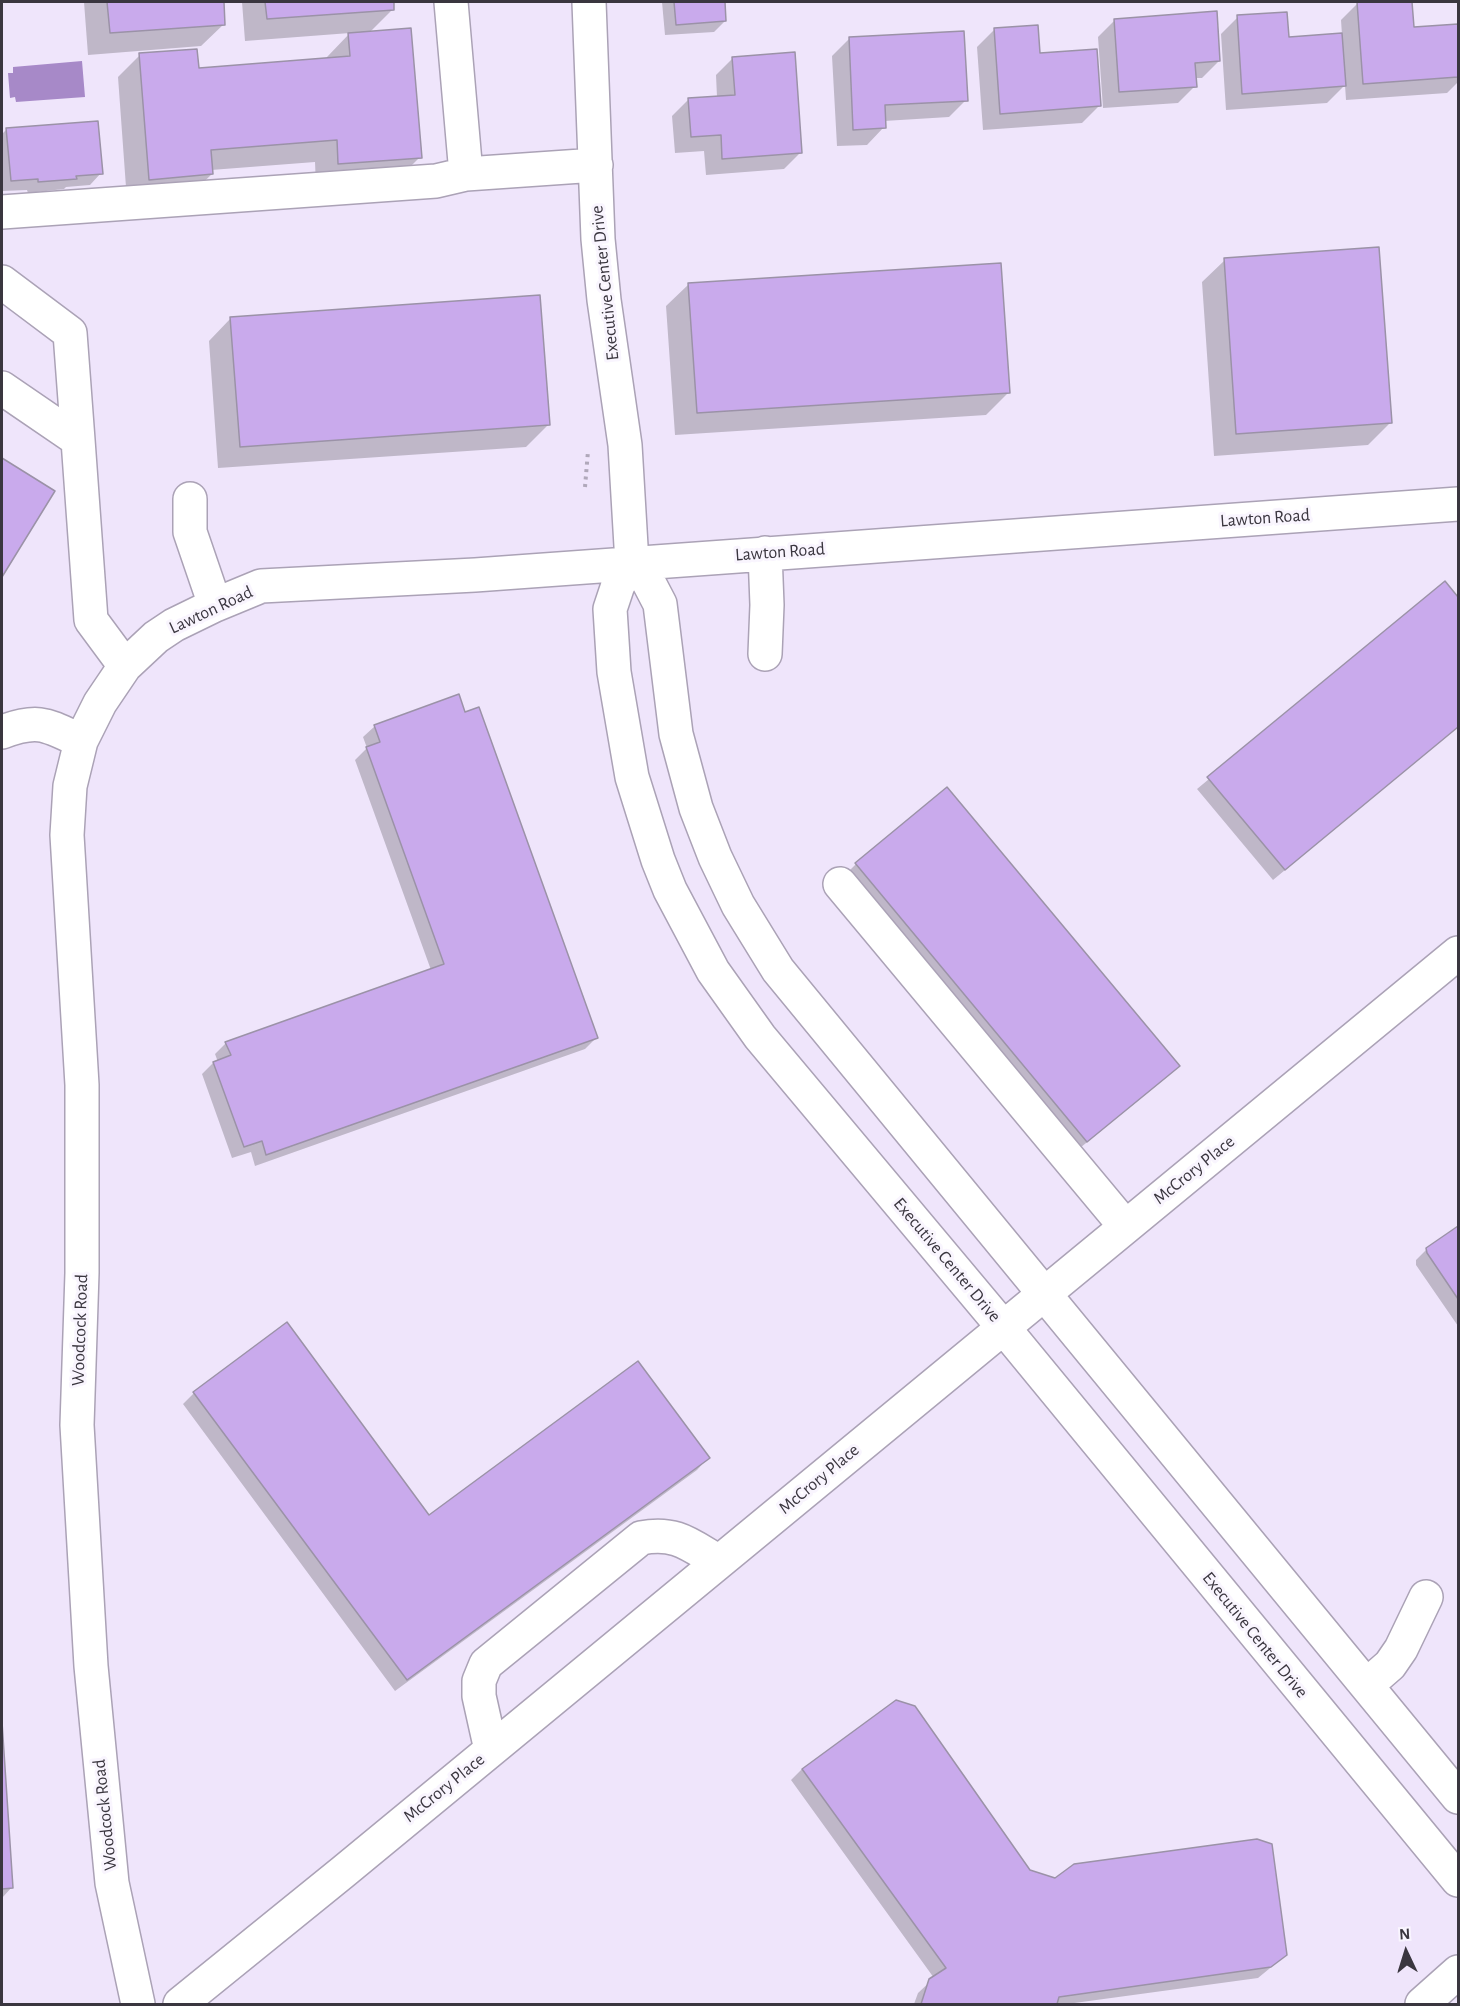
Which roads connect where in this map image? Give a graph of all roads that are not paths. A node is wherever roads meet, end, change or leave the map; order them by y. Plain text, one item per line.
1 (451, 2) edge
2 (589, 2) edge
3 (596, 165) junction
4 (466, 174) junction
5 (2, 212) edge
6 (2, 282) edge
7 (2, 388) edge
8 (78, 440) junction
9 (189, 498) dead end
10 (1458, 504) edge
11 (765, 553) junction
12 (632, 563) junction
13 (215, 605) junction
14 (765, 654) dead end
15 (125, 666) junction
16 (2, 732) edge
17 (81, 741) junction
18 (840, 884) dead end
19 (1458, 953) edge
20 (1125, 1226) junction
21 (1043, 1294) junction
22 (1003, 1327) junction
23 (720, 1562) junction
24 (1426, 1597) dead end
25 (1367, 1685) junction
26 (491, 1750) junction
27 (1458, 1797) edge
28 (1458, 1880) edge
29 (1458, 1972) edge
30 (138, 2004) edge
31 (180, 2004) edge
32 (1422, 2004) edge

1 - 4 street
2 - 3 street, Executive Center Drive
3 - 4 street
3 - 12 street, Executive Center Drive
4 - 5 street
6 - 8 street
7 - 8 street
8 - 15 street
9 - 13 street
10 - 11 street, Lawton Road
11 - 12 street, Lawton Road
11 - 14 street
12 - 13 street, Lawton Road
12 - 21 street
12 - 22 street, Executive Center Drive
13 - 15 street, Lawton Road
15 - 17 street, Woodcock Road
16 - 17 street
17 - 30 street, Woodcock Road
18 - 20 street
19 - 20 street, McCrory Place
20 - 21 street, McCrory Place
21 - 22 street, McCrory Place
21 - 25 street
22 - 23 street, McCrory Place
22 - 28 street, Executive Center Drive
23 - 26 street, McCrory Place
23 - 26 street
24 - 25 street
25 - 27 street
26 - 31 street, McCrory Place
29 - 32 street

